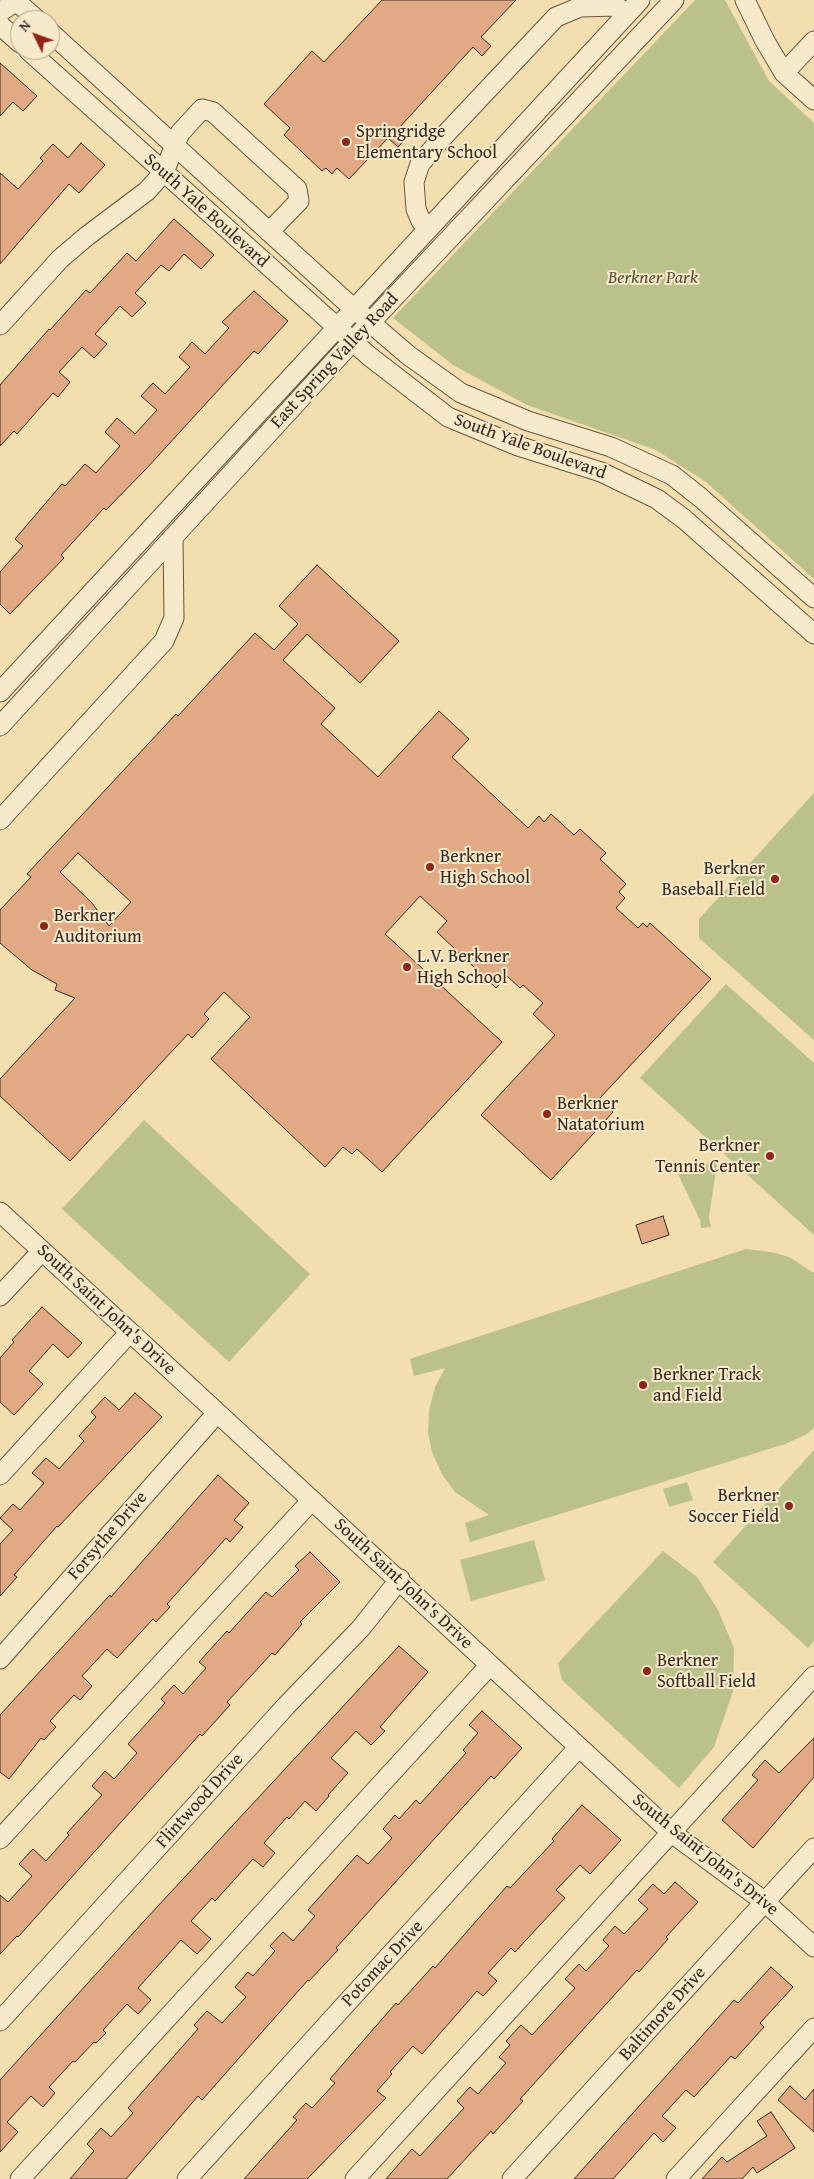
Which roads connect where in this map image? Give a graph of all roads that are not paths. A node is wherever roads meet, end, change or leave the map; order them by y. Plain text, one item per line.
1 (17, 0) edge
2 (640, 0) edge
3 (674, 0) edge
4 (745, 0) edge
5 (27, 10) edge
6 (0, 12) edge
7 (627, 14) junction
8 (0, 25) edge
9 (10, 34) edge
10 (60, 41) edge
11 (814, 41) edge
12 (39, 60) edge
13 (784, 73) junction
14 (814, 100) edge
15 (176, 146) junction
16 (164, 172) junction
17 (428, 229) junction
18 (270, 232) junction
19 (354, 309) junction
20 (370, 323) junction
21 (0, 325) edge
22 (338, 327) junction
23 (353, 341) junction
24 (642, 462) junction
25 (630, 485) junction
26 (173, 537) junction
27 (814, 598) edge
28 (814, 634) edge
29 (0, 692) edge
30 (0, 726) edge
31 (0, 820) edge
32 (0, 1212) edge
33 (42, 1251) junction
34 (0, 1296) edge
35 (130, 1332) junction
36 (217, 1413) junction
37 (0, 1475) edge
38 (312, 1500) junction
39 (400, 1579) junction
40 (0, 1659) edge
41 (490, 1665) junction
42 (814, 1676) edge
43 (579, 1747) junction
44 (672, 1833) junction
45 (0, 1839) edge
46 (814, 1848) edge
47 (765, 1902) junction
48 (814, 1948) edge
49 (0, 2021) edge
50 (814, 2028) edge
51 (20, 2179) edge
52 (187, 2179) edge
53 (355, 2179) edge
54 (512, 2179) edge
55 (676, 2179) edge

1 - 5 street
1 - 6 street
2 - 7 street, East Spring Valley Road
3 - 20 street, East Spring Valley Road
4 - 13 street
7 - 17 street, East Spring Valley Road
7 - 17 street
8 - 9 street
10 - 15 street, South Yale Boulevard
11 - 13 street
12 - 16 street, South Yale Boulevard
13 - 14 street
15 - 16 street
15 - 18 street, South Yale Boulevard
15 - 18 street
16 - 21 street
16 - 22 street, South Yale Boulevard
17 - 19 street, East Spring Valley Road
18 - 19 street, South Yale Boulevard
19 - 20 street, South Yale Boulevard
19 - 22 street, East Spring Valley Road
20 - 23 street, East Spring Valley Road
20 - 24 street, South Yale Boulevard
22 - 23 street, South Yale Boulevard
22 - 29 street, East Spring Valley Road
23 - 25 street, South Yale Boulevard
23 - 26 street, East Spring Valley Road
24 - 25 street
24 - 27 street, South Yale Boulevard
25 - 28 street, South Yale Boulevard
26 - 30 street, East Spring Valley Road
26 - 31 street
32 - 33 street, South Saint John's Drive
33 - 34 street
33 - 35 street, South Saint John's Drive
35 - 36 street, South Saint John's Drive
35 - 37 street
36 - 38 street, South Saint John's Drive
36 - 40 street, Forsythe Drive
38 - 39 street, South Saint John's Drive
38 - 45 street
39 - 41 street, South Saint John's Drive
39 - 49 street, Flintwood Drive
41 - 43 street, South Saint John's Drive
41 - 51 street
42 - 44 street
43 - 44 street, South Saint John's Drive
43 - 52 street, Potomac Drive
44 - 47 street, South Saint John's Drive
44 - 53 street
46 - 47 street, Baltimore Drive
47 - 48 street, South Saint John's Drive
47 - 54 street, Baltimore Drive
50 - 55 street

